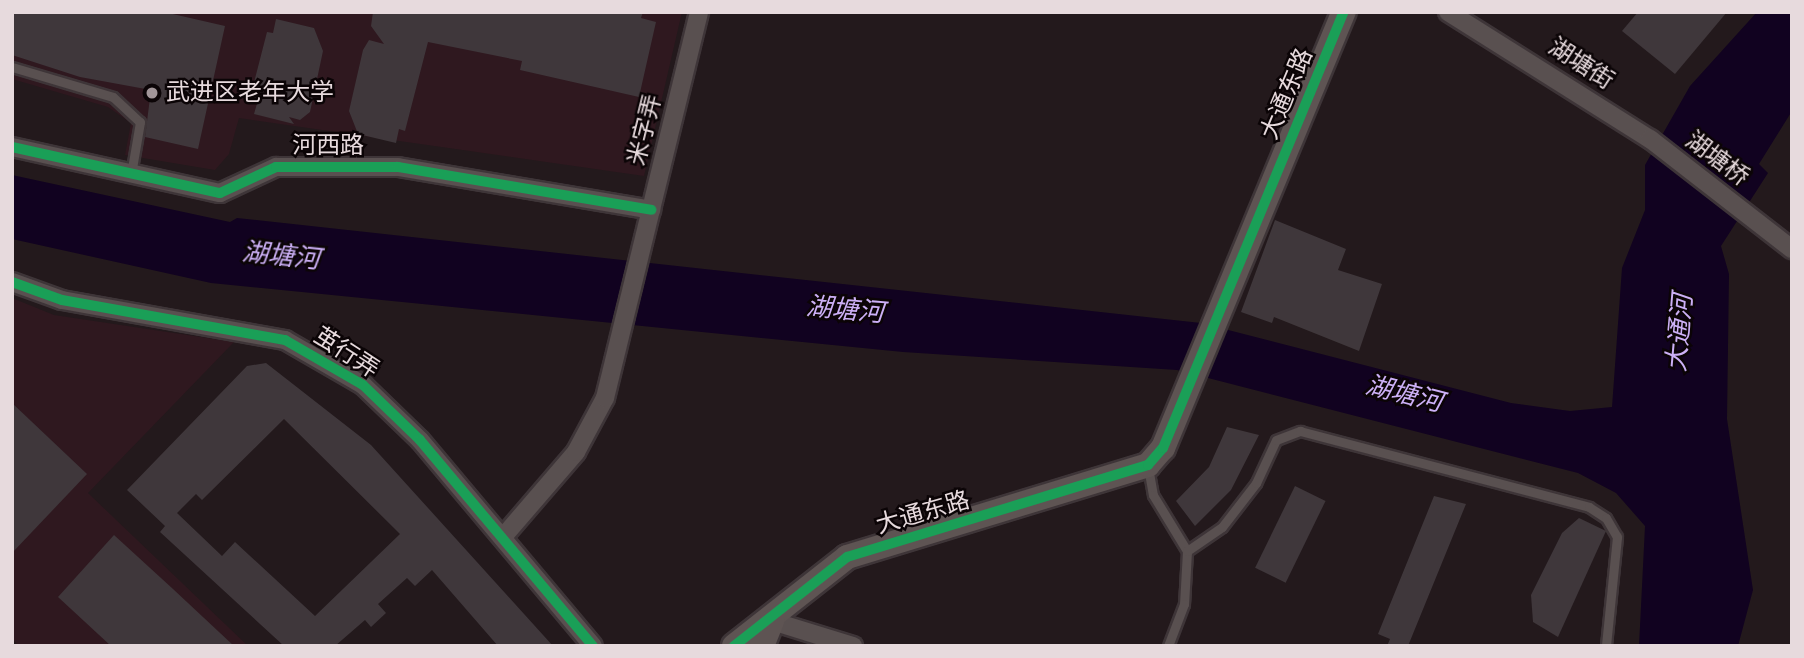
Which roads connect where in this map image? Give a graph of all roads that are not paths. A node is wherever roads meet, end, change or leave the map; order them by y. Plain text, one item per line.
1 (699, 12) edge
2 (1344, 12) edge
3 (1448, 12) edge
4 (12, 67) edge
5 (1650, 139) joint
6 (12, 147) edge
7 (131, 174) junction
8 (651, 209) junction
9 (1792, 249) edge
10 (12, 282) edge
11 (1148, 465) junction
12 (503, 537) junction
13 (1187, 551) junction
14 (772, 621) junction
15 (593, 646) edge
16 (734, 646) edge
17 (762, 646) edge
18 (853, 646) edge
19 (1168, 646) edge
20 (1606, 646) edge

1 - 8 street, 米字弄
2 - 11 street, 大通东路
3 - 5 street, 湖塘街
4 - 7 lane
5 - 9 street, 湖塘桥
6 - 7 street, 河西路
7 - 8 street, 河西路
8 - 12 street, 米字弄
10 - 12 street, 茧行弄
11 - 13 lane
11 - 14 street, 大通东路
12 - 15 street, 茧行弄
13 - 19 lane
13 - 20 lane
14 - 16 street, 大通东路
14 - 17 street, 大通东路
14 - 18 street

